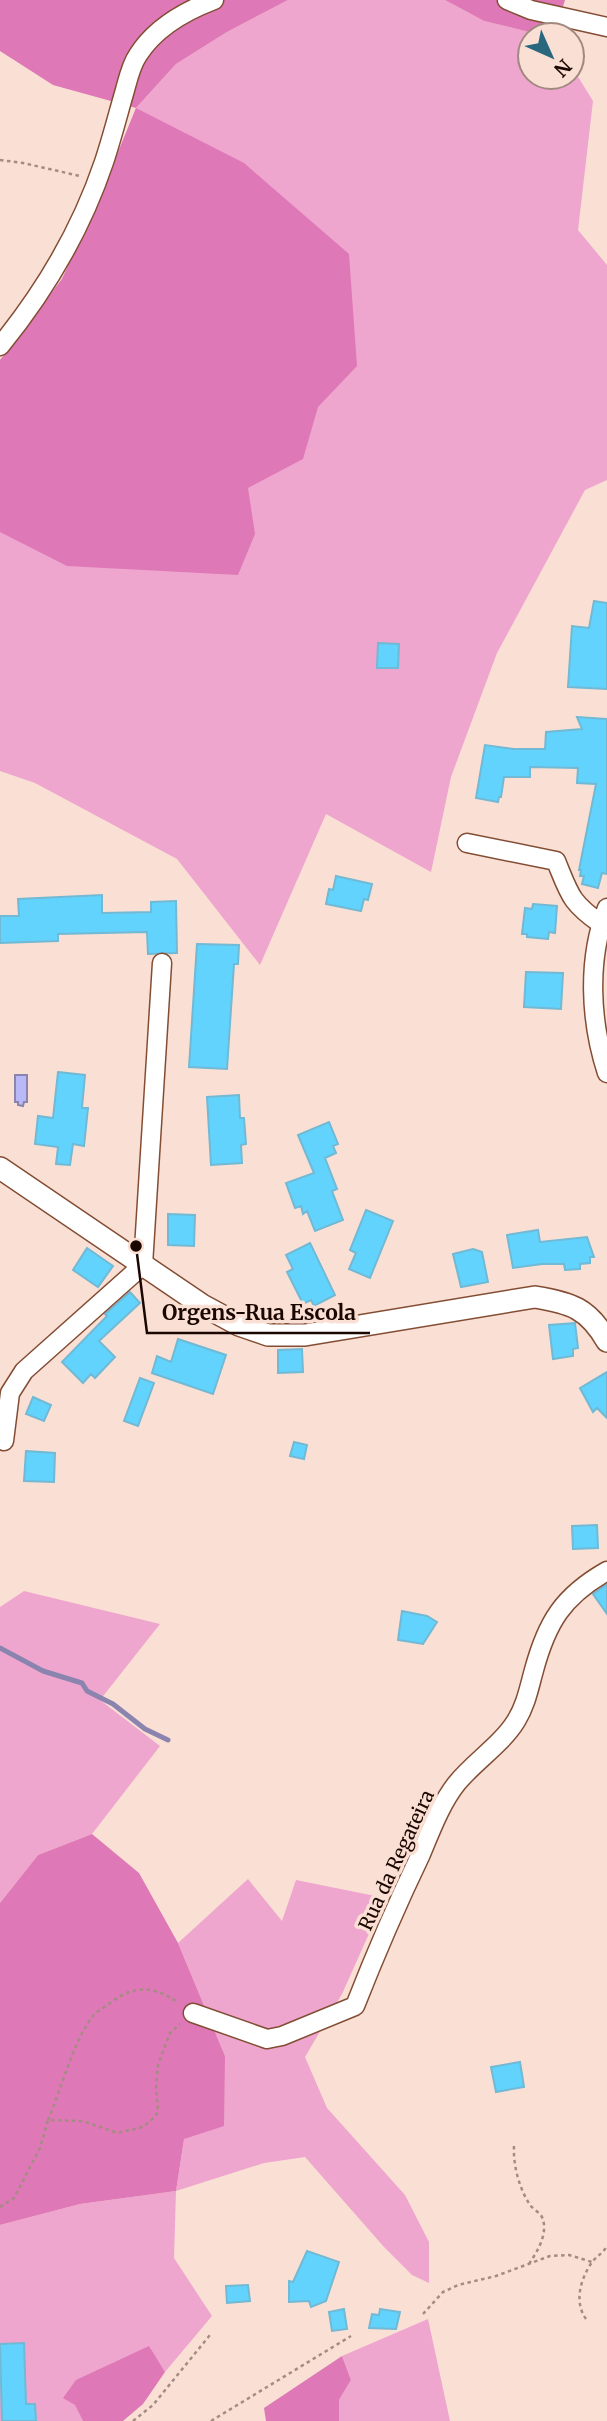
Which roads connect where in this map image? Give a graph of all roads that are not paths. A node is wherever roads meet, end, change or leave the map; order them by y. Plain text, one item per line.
1 (214, 0) edge
2 (507, 0) edge
3 (607, 27) edge
4 (0, 346) edge
5 (467, 843) dead end
6 (604, 916) edge
7 (162, 962) dead end
8 (607, 1073) edge
9 (0, 1168) edge
10 (143, 1265) junction
11 (607, 1341) edge
12 (4, 1441) dead end
13 (607, 1571) edge
14 (192, 2013) road end

1 - 4 street
2 - 3 street
5 - 6 street
6 - 8 street
7 - 10 street
9 - 10 street
10 - 11 street
10 - 12 street
13 - 14 street, Rua da Regateira

